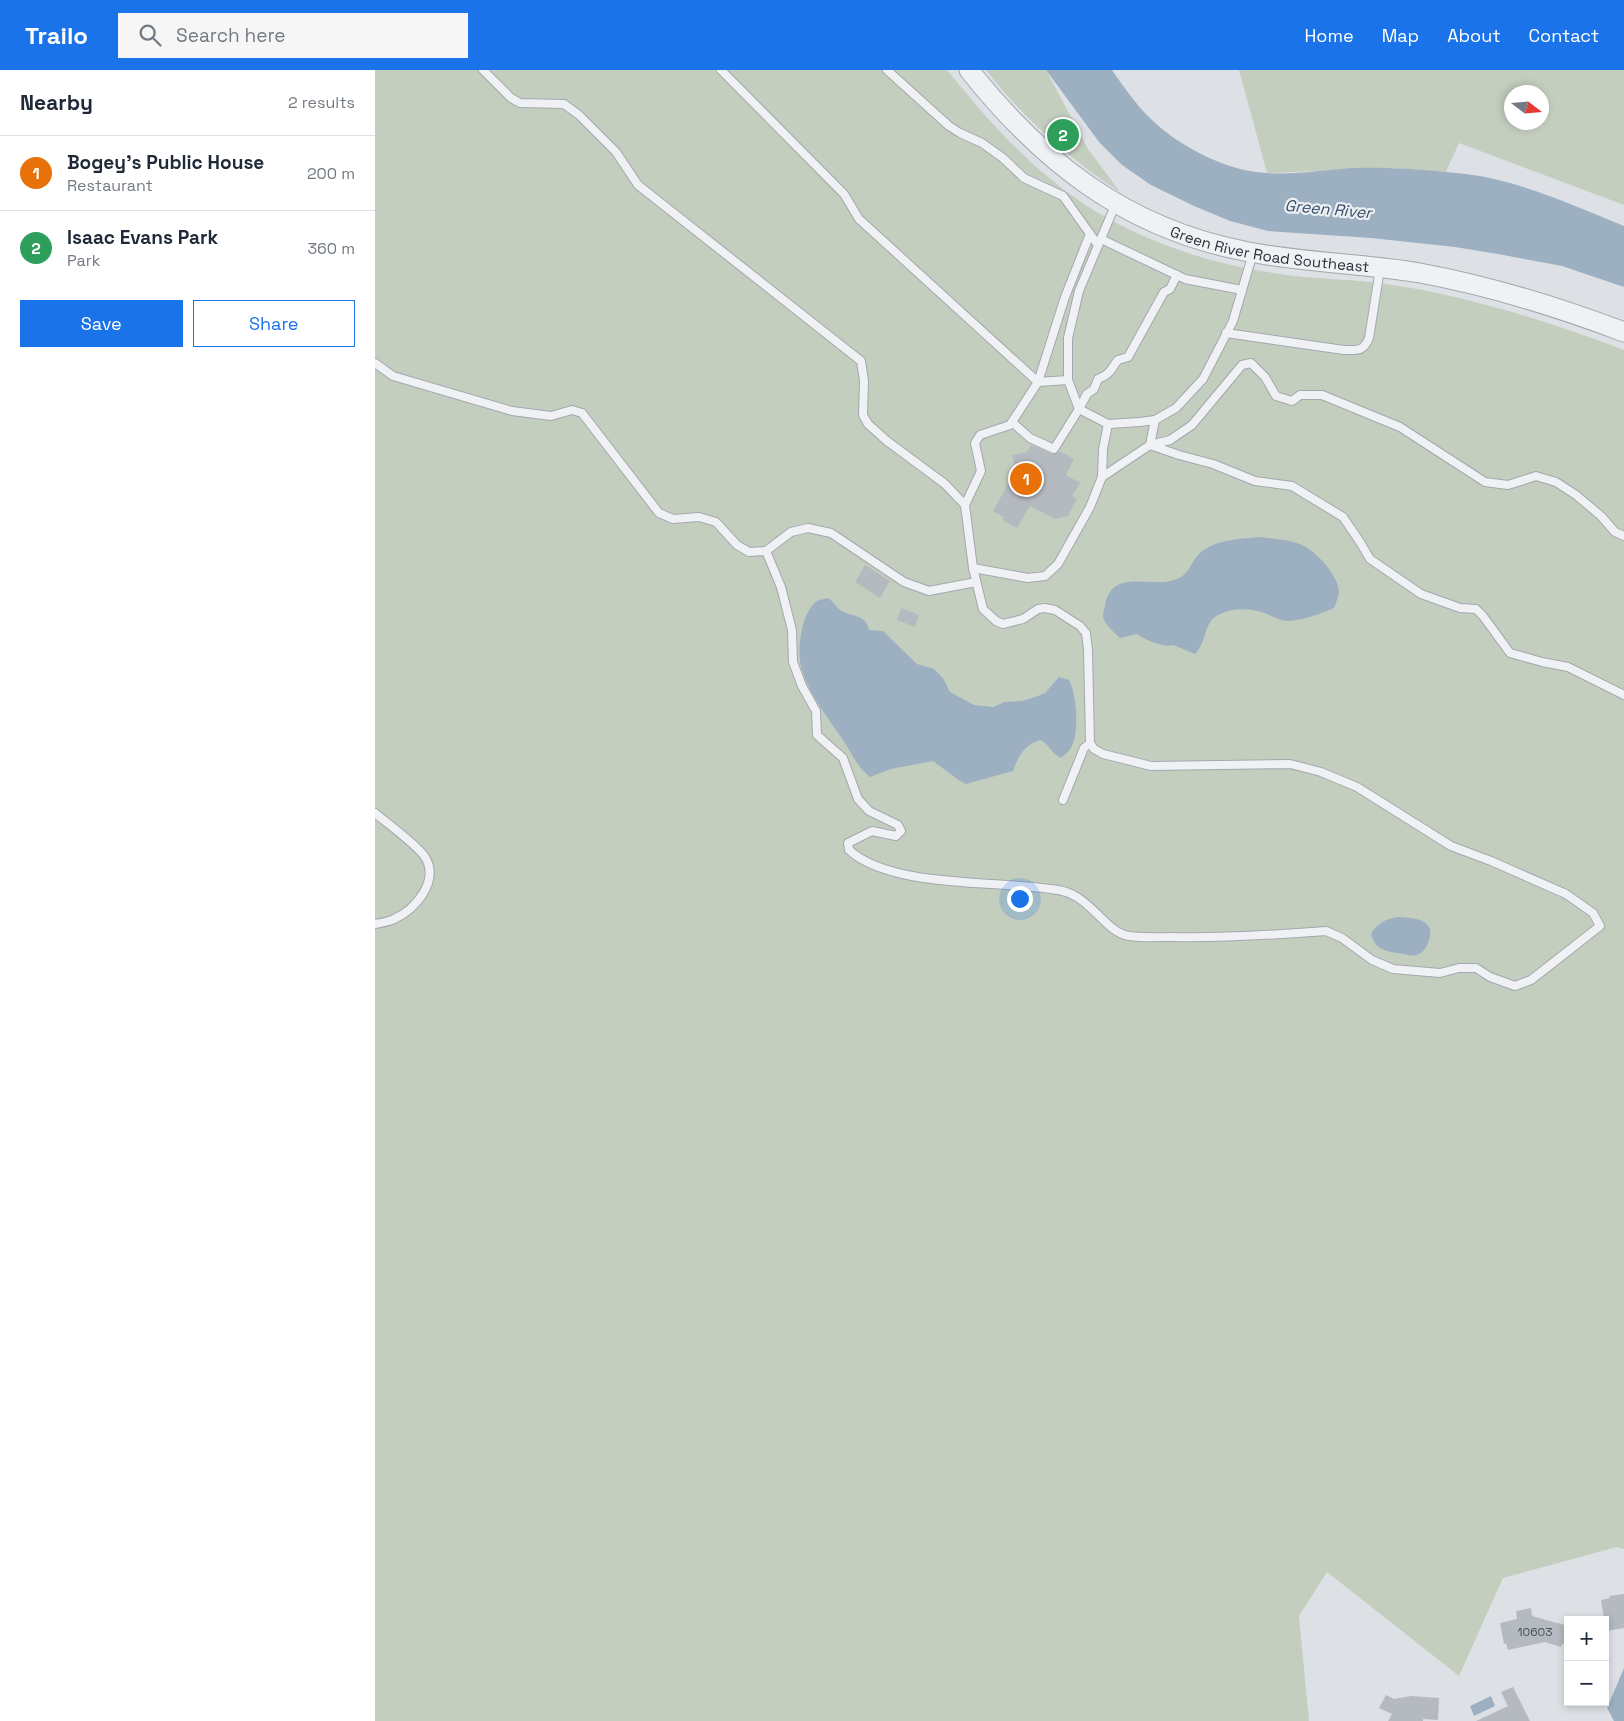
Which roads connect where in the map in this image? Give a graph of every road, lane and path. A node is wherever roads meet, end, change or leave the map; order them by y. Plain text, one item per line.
1 (483, 70) edge
2 (721, 70) edge
3 (887, 70) edge
4 (969, 70) edge
5 (1116, 203) junction
6 (1090, 234) junction
7 (1099, 242) junction
8 (1253, 253) junction
9 (1381, 267) junction
10 (1177, 275) junction
11 (1242, 290) junction
12 (1624, 332) edge
13 (1226, 334) junction
14 (375, 363) edge
15 (1068, 380) junction
16 (1039, 382) junction
17 (1079, 409) junction
18 (1155, 420) junction
19 (1011, 422) junction
20 (1108, 424) junction
21 (1150, 445) junction
22 (1102, 477) junction
23 (965, 505) junction
24 (1624, 536) edge
25 (766, 551) junction
26 (973, 568) junction
27 (976, 582) junction
28 (1624, 695) edge
29 (1089, 743) junction
30 (1063, 800) dead end
31 (375, 813) edge
32 (375, 924) edge

1 - 23 lane
2 - 16 lane
3 - 6 lane
4 - 5 street, Green River Road Southeast
5 - 7 lane
5 - 8 street, Green River Road Southeast
6 - 7 lane
6 - 16 lane
7 - 10 lane
7 - 15 lane
8 - 9 street, Green River Road Southeast
8 - 11 lane
9 - 12 street, Green River Road Southeast
9 - 13 lane
10 - 11 lane
10 - 17 lane
11 - 13 lane
13 - 18 lane
14 - 25 lane
15 - 16 lane
15 - 17 lane
16 - 19 lane
17 - 19 lane
17 - 20 lane
18 - 20 lane
18 - 21 lane
19 - 23 lane
20 - 22 lane
21 - 22 lane
21 - 24 lane
21 - 28 lane
22 - 26 lane
23 - 26 lane
25 - 27 lane
25 - 29 lane
26 - 27 lane
27 - 29 lane
29 - 30 lane
31 - 32 lane

